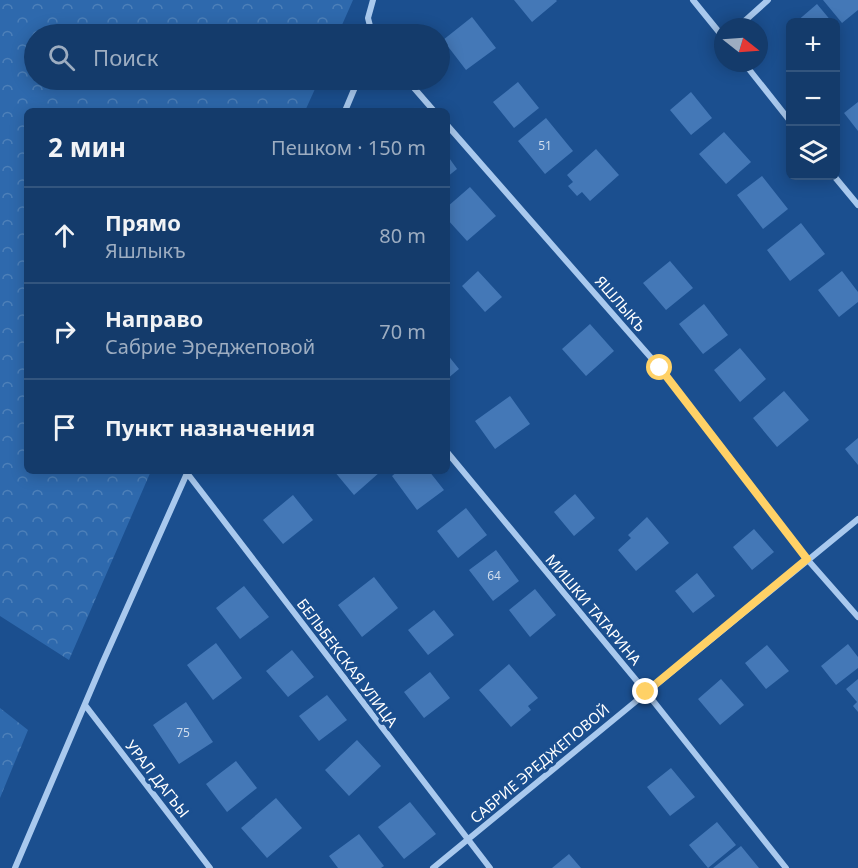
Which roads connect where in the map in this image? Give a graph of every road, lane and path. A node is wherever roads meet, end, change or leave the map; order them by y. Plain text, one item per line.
1 (374, 0) edge
2 (693, 0) edge
3 (768, 0) edge
4 (748, 18) edge
5 (370, 24) edge
6 (714, 26) edge
7 (751, 72) edge
8 (354, 90) edge
9 (416, 90) edge
10 (346, 108) edge
11 (431, 108) edge
12 (786, 116) edge
13 (450, 128) edge
14 (837, 180) edge
15 (858, 205) edge
16 (450, 456) edge
17 (186, 474) edge
18 (189, 474) edge
19 (858, 519) edge
20 (807, 559) junction
21 (858, 617) edge
22 (646, 692) junction
23 (85, 705) junction
24 (467, 840) junction
25 (15, 868) edge
26 (210, 868) edge
27 (433, 868) edge
28 (490, 868) edge
29 (786, 868) edge

1 - 5 street
2 - 6 street
3 - 4 street
7 - 12 street
8 - 10 street
9 - 11 street
13 - 20 street, ЯШЛЫКЪ
14 - 15 street
16 - 22 street, МИШКИ ТАТАРИНА
17 - 23 street
18 - 24 street, БЕЛЬБЕКСКАЯ УЛИЦА
19 - 20 street, САБРИЕ ЭРЕДЖЕПОВОЙ
20 - 21 street, ЯШЛЫКЪ
20 - 22 street, САБРИЕ ЭРЕДЖЕПОВОЙ
22 - 24 street, САБРИЕ ЭРЕДЖЕПОВОЙ
22 - 29 street, МИШКИ ТАТАРИНА
23 - 25 street
23 - 26 street, УРАЛ ДАГЪЫ
24 - 27 street, САБРИЕ ЭРЕДЖЕПОВОЙ
24 - 28 street, БЕЛЬБЕКСКАЯ УЛИЦА

